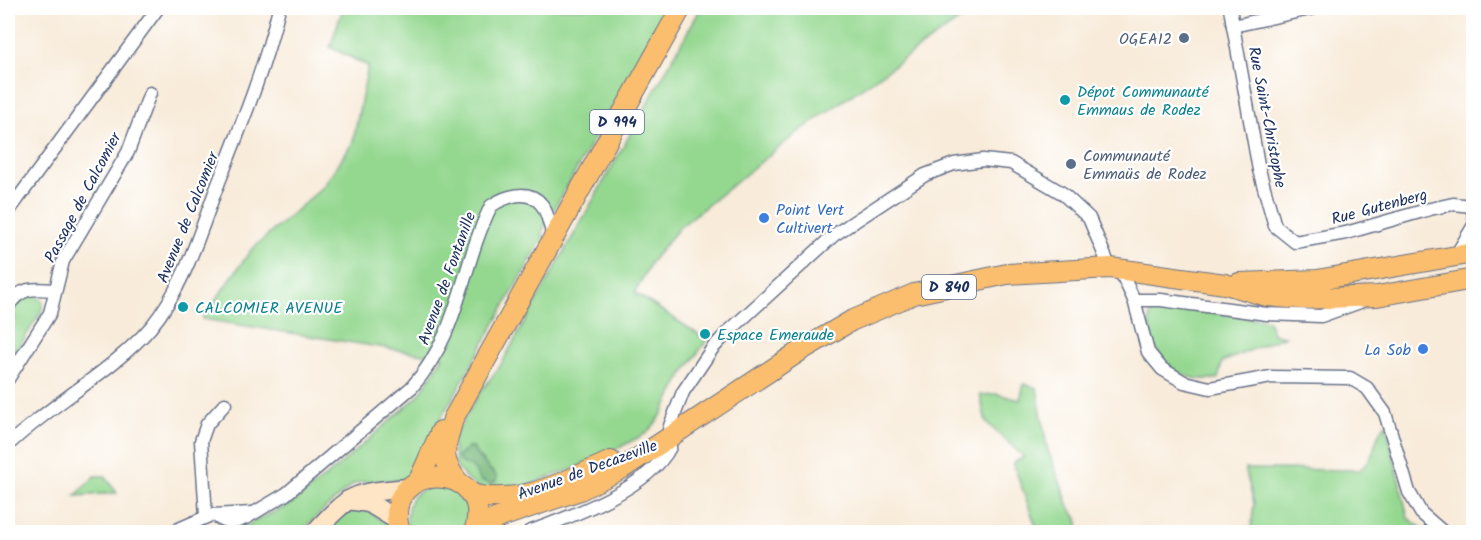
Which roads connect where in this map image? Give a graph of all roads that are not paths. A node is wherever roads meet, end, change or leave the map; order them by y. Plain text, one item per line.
1 (158, 8) edge
2 (279, 8) edge
3 (681, 8) edge
4 (1230, 8) edge
5 (1314, 8) edge
6 (1233, 26) junction
7 (150, 93) dead end
8 (1473, 209) edge
9 (8, 212) edge
10 (1473, 225) edge
11 (553, 236) junction
12 (1295, 242) joint
13 (1464, 255) edge
14 (1115, 269) junction
15 (1468, 283) edge
16 (1224, 284) junction
17 (54, 290) junction
18 (1377, 296) junction
19 (1134, 300) junction
20 (8, 306) edge
21 (8, 379) edge
22 (225, 404) dead end
23 (453, 419) junction
24 (667, 440) junction
25 (8, 445) edge
26 (414, 484) junction
27 (465, 488) junction
28 (348, 500) junction
29 (211, 516) junction
30 (399, 526) edge
31 (177, 530) edge
32 (166, 532) edge
33 (315, 532) edge
34 (474, 532) edge
35 (532, 532) edge
36 (1443, 532) edge

1 - 9 street
2 - 25 street, Avenue de Calcomier
3 - 11 main road, D 994
4 - 6 street, Rue Saint-Christophe
5 - 6 street
6 - 12 street, Rue Saint-Christophe
7 - 17 street, Passage de Calcomier
8 - 12 street, Rue Gutenberg
10 - 13 street
11 - 23 main road, D 994
11 - 29 street, Avenue de Fontanille
13 - 16 main road, Avenue de Decazeville / D 840
14 - 16 main road, Avenue de Decazeville / D 840
14 - 19 street
14 - 24 main road, Avenue de Decazeville / D 840
14 - 24 street
15 - 18 main road, Avenue de Decazeville / D 840
16 - 18 main road, Avenue de Decazeville / D 840
17 - 20 street
17 - 21 street, Passage de Calcomier
18 - 19 street
19 - 36 street
22 - 29 street
23 - 26 main road, D 994
23 - 27 main road, D 994
24 - 27 main road, Avenue de Decazeville / D 840
24 - 34 main road, Avenue de Decazeville / D 840
24 - 35 street
26 - 27 main road, Avenue de Decazeville
26 - 28 main road
26 - 30 main road
27 - 34 main road
28 - 30 main road
28 - 33 main road
29 - 31 street
31 - 32 street

